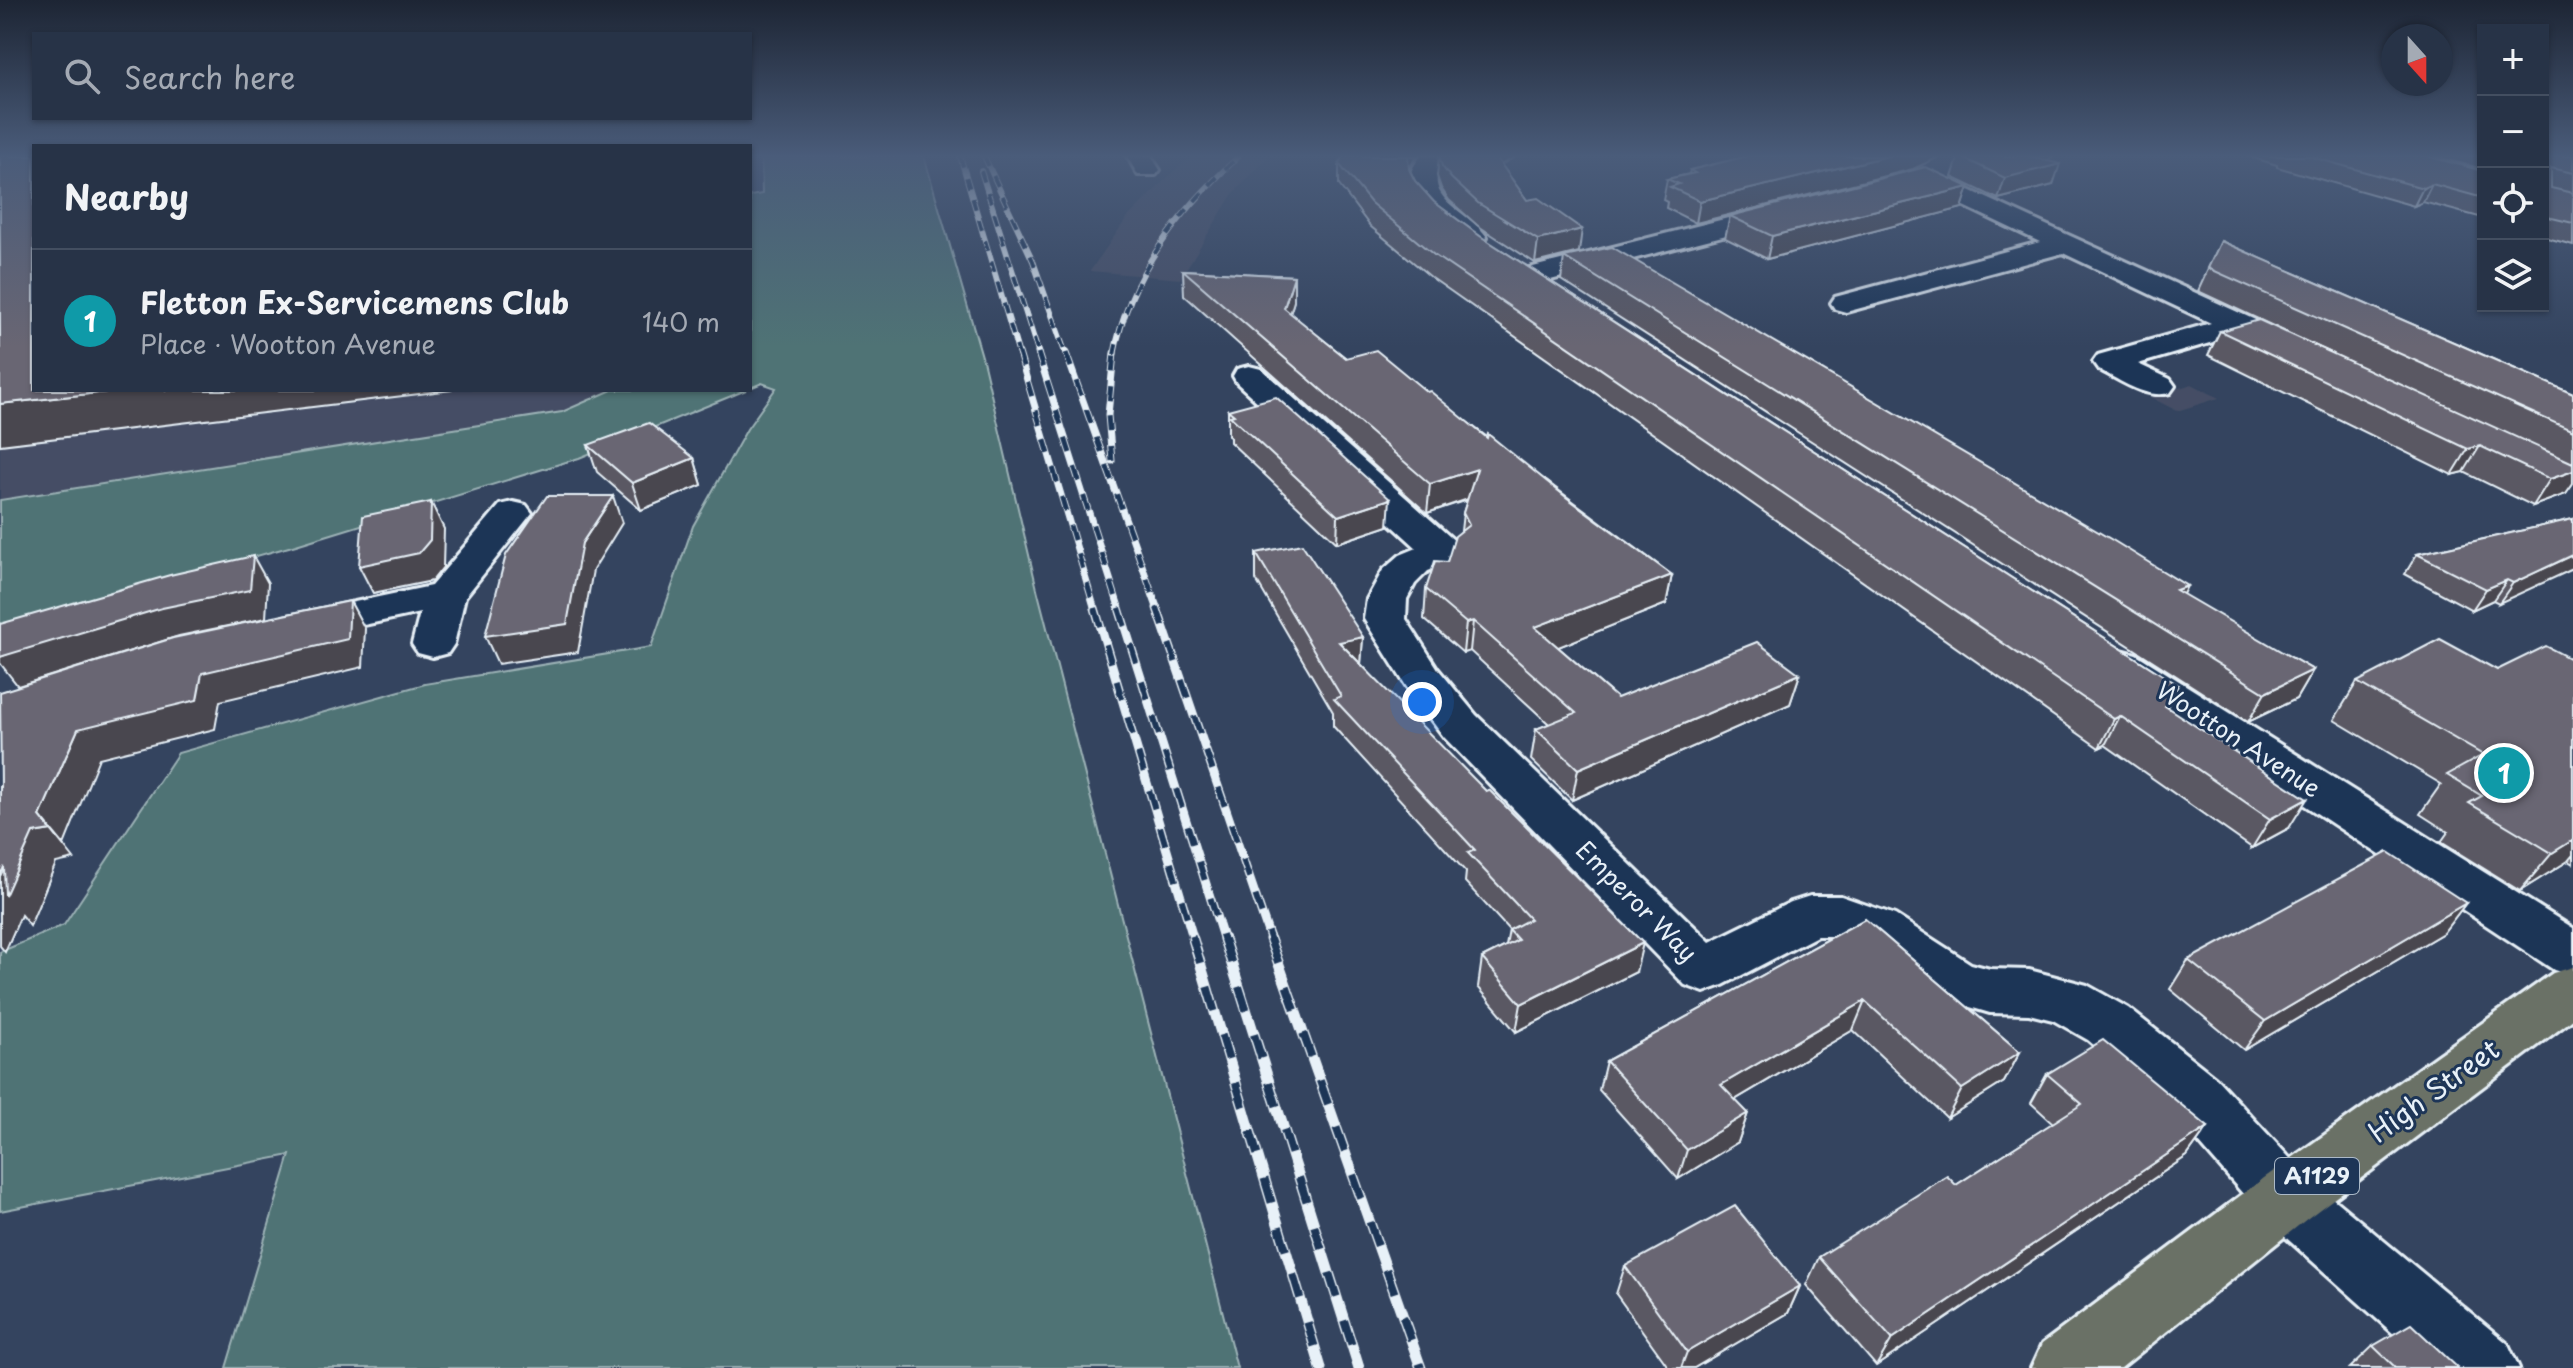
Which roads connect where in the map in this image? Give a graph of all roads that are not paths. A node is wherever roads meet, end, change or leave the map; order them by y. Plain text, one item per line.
1 (1454, 220) edge
2 (1756, 220) edge
3 (2016, 220) edge
4 (2066, 243) junction
5 (1531, 276) junction
6 (1569, 302) edge
7 (1846, 303) dead end
8 (2240, 324) junction
9 (2324, 364) edge
10 (2158, 386) dead end
11 (1257, 395) dead end
12 (513, 513) dead end
13 (445, 595) junction
14 (258, 635) edge
15 (2086, 642) edge
16 (433, 644) dead end
17 (2573, 955) edge
18 (2573, 989) edge
19 (2286, 1198) junction
20 (2066, 1368) edge
21 (2484, 1368) edge

1 - 5 street
2 - 5 street
3 - 4 street
4 - 7 street
4 - 8 street
5 - 6 street
8 - 9 street
8 - 10 street
11 - 19 street, Emperor Way
12 - 13 street
13 - 14 street
13 - 16 street
15 - 17 street, Wootton Avenue
18 - 19 main road, High Street / A1129
19 - 20 main road, High Street / A1129
19 - 21 street

